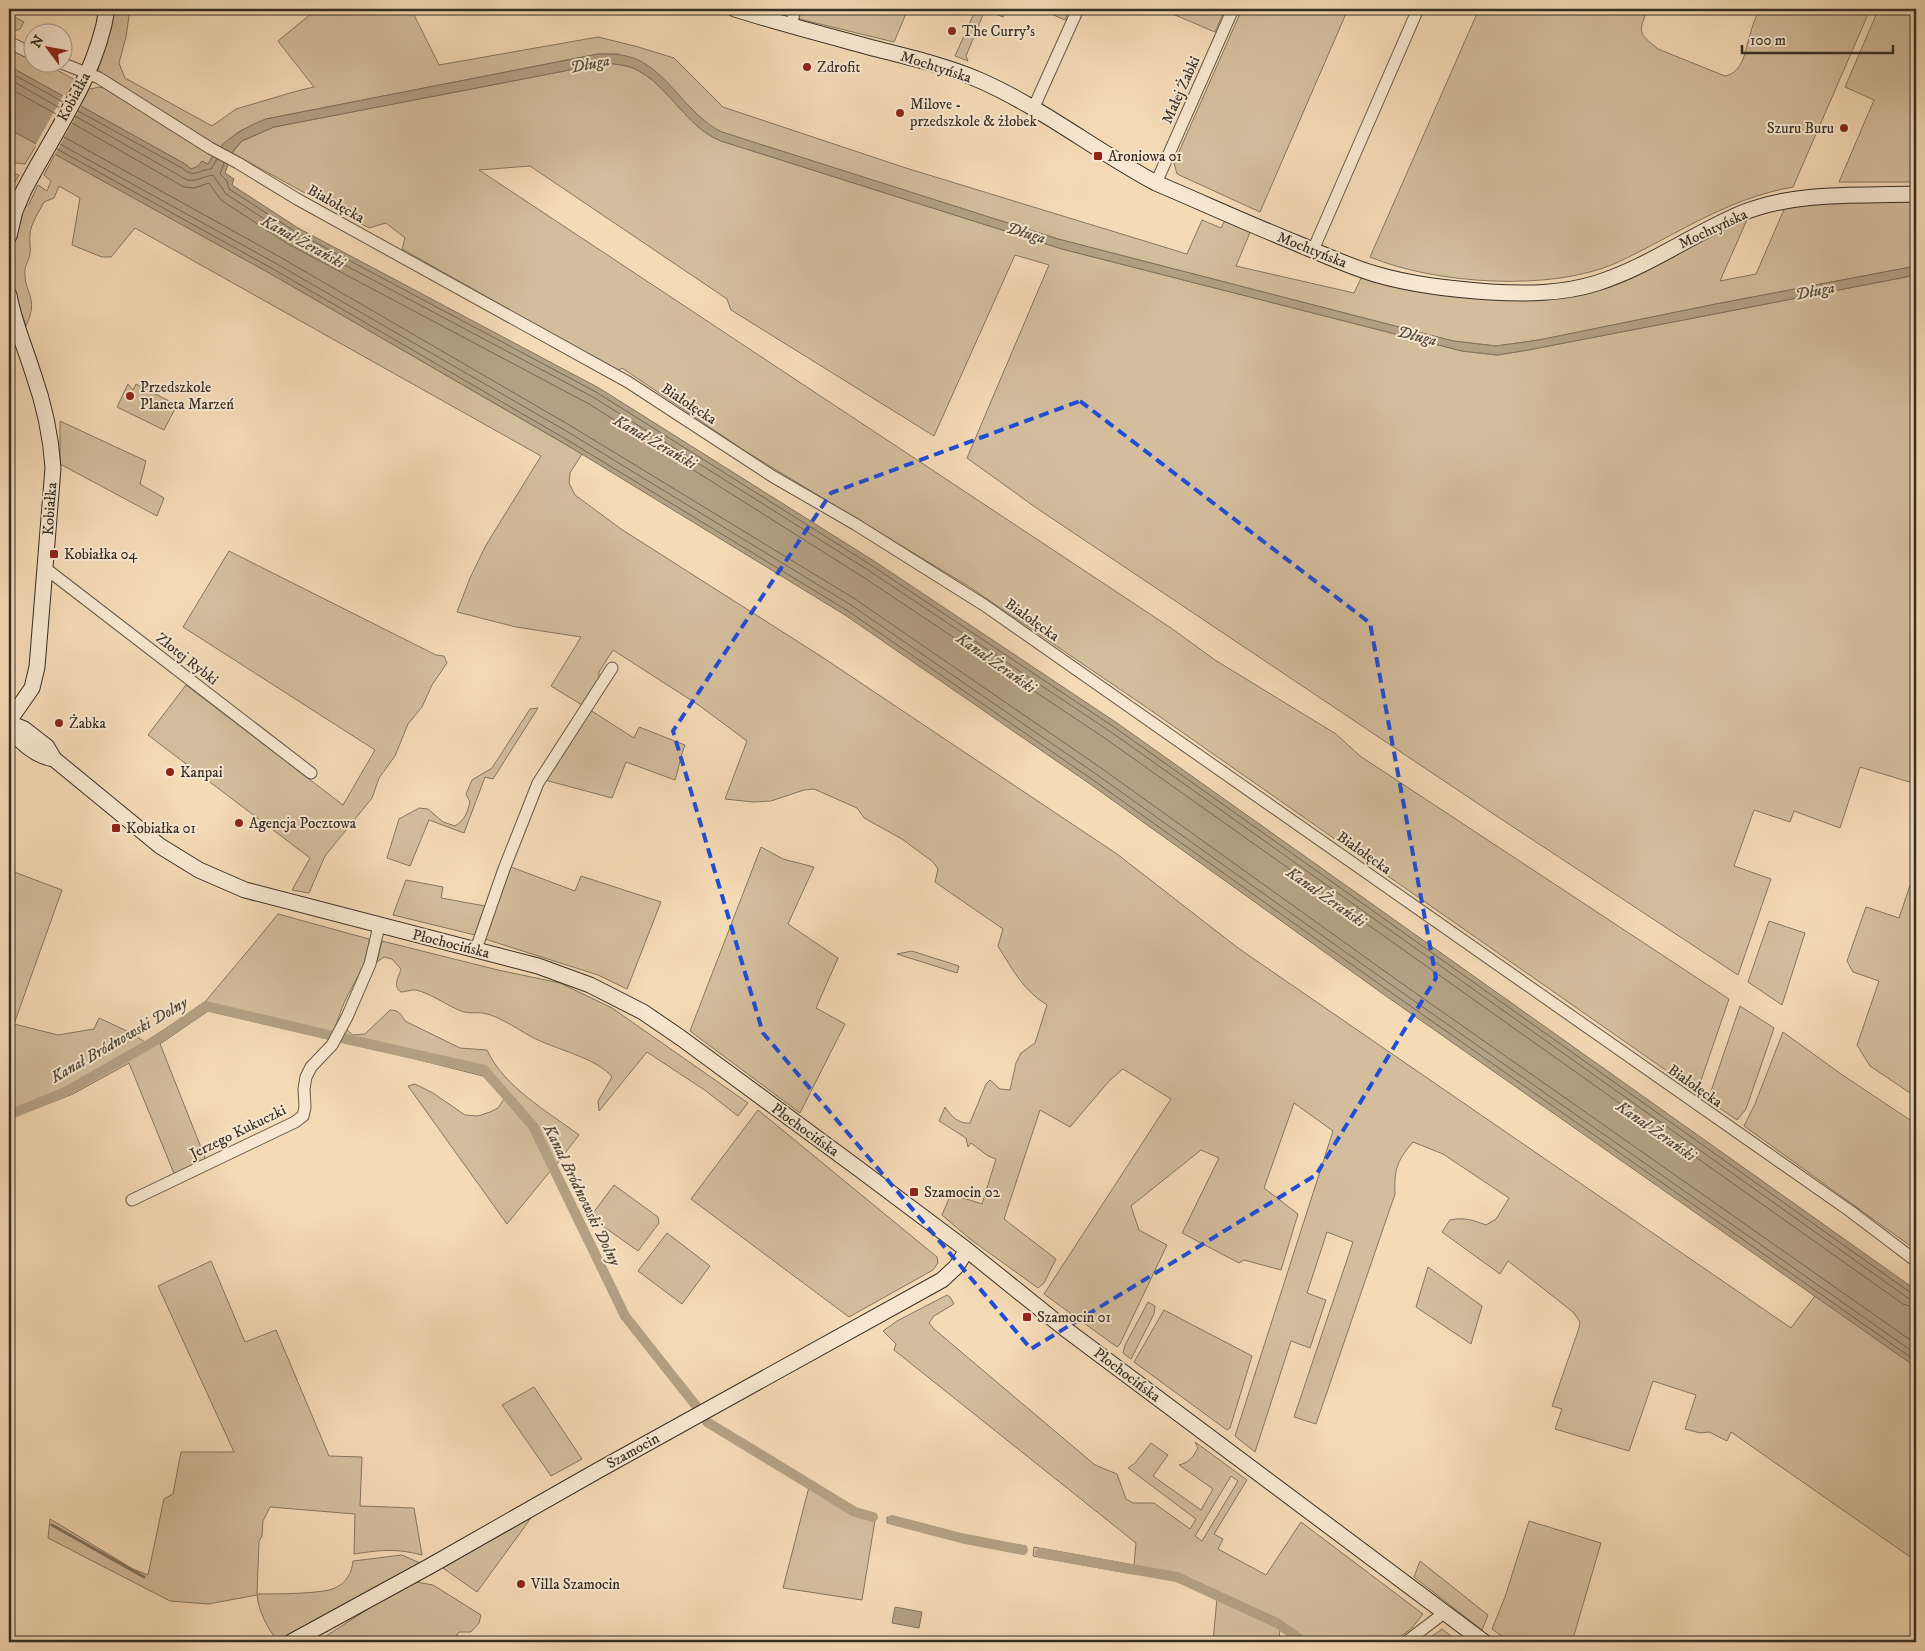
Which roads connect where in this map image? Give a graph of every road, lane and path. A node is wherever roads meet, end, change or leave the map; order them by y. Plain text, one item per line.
1 (107, 9) edge
2 (735, 9) edge
3 (795, 9) edge
4 (1078, 9) edge
5 (1233, 9) edge
6 (1418, 9) edge
7 (791, 26) junction
8 (9, 42) edge
9 (22, 49) edge
10 (72, 70) edge
11 (84, 78) junction
12 (1033, 110) junction
13 (1156, 183) junction
14 (1916, 194) edge
15 (14, 196) edge
16 (9, 236) edge
17 (1313, 250) junction
18 (9, 296) edge
19 (45, 568) junction
20 (612, 668) dead end
21 (9, 723) edge
22 (311, 774) dead end
23 (379, 926) junction
24 (476, 949) junction
25 (132, 1200) dead end
26 (967, 1250) junction
27 (1916, 1261) edge
28 (1444, 1613) junction
29 (291, 1642) edge
30 (1406, 1642) edge
31 (1484, 1642) edge

1 - 11 street, Kobiałka
2 - 7 street, Mochtyńska
3 - 7 street
4 - 12 street
5 - 13 street, Małej Żabki
6 - 17 street
7 - 12 street, Mochtyńska
8 - 9 street
10 - 11 street, Białołęcka
11 - 15 street, Kobiałka
11 - 27 street, Białołęcka
12 - 13 street, Mochtyńska
13 - 17 street, Mochtyńska
14 - 17 street, Mochtyńska
15 - 16 street, Kobiałka
18 - 19 street, Kobiałka
19 - 21 street, Kobiałka
19 - 22 street, Złotej Rybki
20 - 24 street
21 - 23 street, Płochocińska
23 - 24 street, Płochocińska
23 - 25 street, Jerzego Kukuczki
24 - 26 street, Płochocińska
26 - 28 street, Płochocińska
26 - 29 street, Szamocin
28 - 30 street
28 - 31 street, Płochocińska

